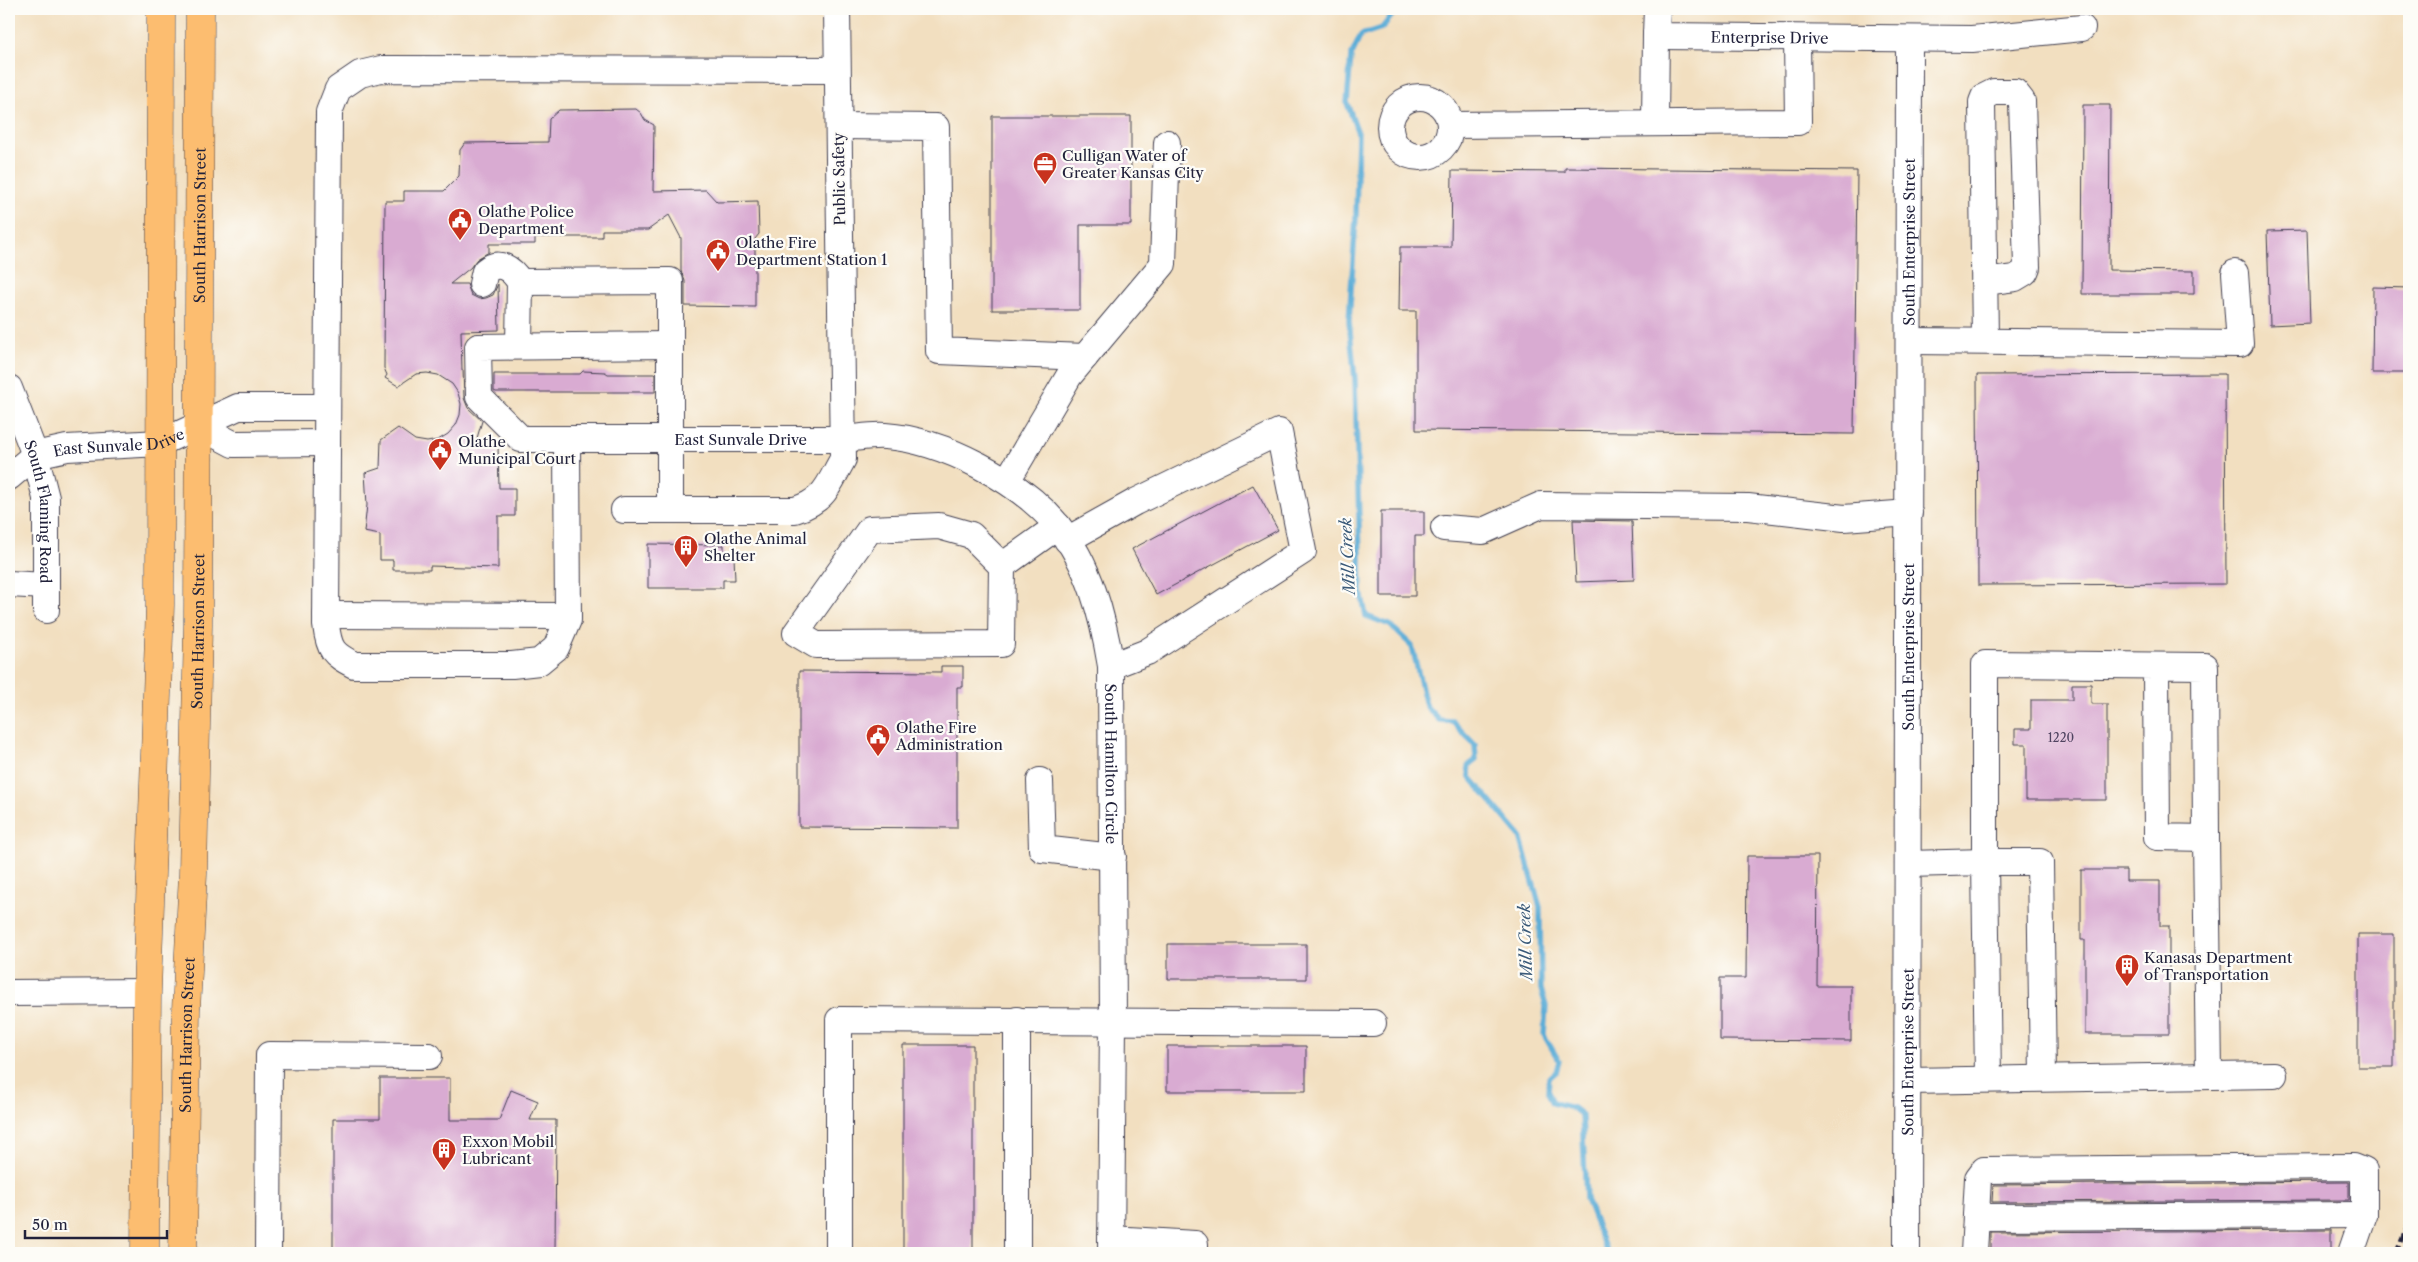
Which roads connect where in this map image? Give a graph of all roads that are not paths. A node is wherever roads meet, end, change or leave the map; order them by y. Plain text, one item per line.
1 (200, 9) edge
2 (837, 9) edge
3 (1656, 9) edge
4 (160, 11) edge
5 (2082, 28) dead end
6 (1656, 34) junction
7 (1797, 38) junction
8 (1909, 40) junction
9 (837, 70) junction
10 (1655, 122) junction
11 (1450, 125) dead end
12 (838, 126) junction
13 (1167, 143) dead end
14 (2234, 273) dead end
15 (520, 282) junction
16 (1984, 282) junction
17 (482, 284) dead end
18 (1909, 340) junction
19 (1985, 341) junction
20 (670, 345) junction
21 (518, 346) junction
22 (1085, 357) junction
23 (9, 388) edge
24 (327, 407) junction
25 (199, 426) junction
26 (670, 439) junction
27 (843, 439) junction
28 (567, 440) junction
29 (160, 443) junction
30 (326, 443) junction
31 (35, 455) junction
32 (9, 477) edge
33 (1007, 481) junction
34 (624, 510) dead end
35 (670, 510) junction
36 (1909, 513) junction
37 (1444, 528) dead end
38 (1063, 533) junction
39 (1002, 566) junction
40 (9, 584) edge
41 (326, 615) junction
42 (568, 616) junction
43 (1111, 666) junction
44 (2156, 666) junction
45 (1040, 781) dead end
46 (2206, 838) junction
47 (1112, 857) junction
48 (1984, 862) junction
49 (1908, 864) junction
50 (147, 992) junction
51 (9, 994) edge
52 (1017, 1020) junction
53 (1113, 1021) junction
54 (1373, 1023) dead end
55 (429, 1056) dead end
56 (2274, 1075) dead end
57 (2209, 1076) junction
58 (2043, 1078) junction
59 (1988, 1080) junction
60 (1908, 1081) junction
61 (2364, 1215) junction
62 (1976, 1217) junction
63 (1111, 1246) edge
64 (146, 1253) edge
65 (183, 1253) edge
66 (268, 1253) edge
67 (840, 1253) edge
68 (1017, 1253) edge
69 (1196, 1253) edge
70 (1907, 1253) edge
71 (1974, 1253) edge
72 (2351, 1253) edge

1 - 25 highway, South Harrison Street
2 - 9 street, Public Safety
3 - 6 street
4 - 29 highway
5 - 8 street, Enterprise Drive
6 - 7 street, Enterprise Drive
6 - 10 street
7 - 8 street, Enterprise Drive
7 - 10 street
8 - 18 street, South Enterprise Street
9 - 12 street, Public Safety
9 - 24 street
10 - 11 street
12 - 22 street
12 - 27 street, Public Safety
13 - 22 street
14 - 19 street
15 - 17 street
15 - 20 street
15 - 21 street
16 - 16 street
16 - 19 street
18 - 19 street
18 - 36 street, South Enterprise Street
20 - 21 street
20 - 26 street
21 - 28 street, East Sunvale Drive
22 - 33 street
23 - 31 street, South Flaming Road
24 - 25 street, East Sunvale Drive
24 - 30 street
25 - 29 street, East Sunvale Drive
25 - 30 street, East Sunvale Drive
25 - 65 highway, South Harrison Street
26 - 27 street, East Sunvale Drive
26 - 28 street, East Sunvale Drive
26 - 35 street
27 - 33 street, South Hamilton Circle
27 - 35 street, Public Safety
28 - 42 street
29 - 31 street, East Sunvale Drive
29 - 50 highway
30 - 41 street
31 - 32 street
31 - 40 street, South Flaming Road
33 - 38 street, South Hamilton Circle
34 - 35 street, Public Safety
36 - 37 street
36 - 49 street, South Enterprise Street
38 - 39 street
38 - 43 street, South Hamilton Circle
38 - 43 street
39 - 39 street
41 - 42 street
41 - 42 street
43 - 47 street, South Hamilton Circle
44 - 46 street
44 - 46 street
44 - 48 street
45 - 47 street
46 - 57 street
47 - 53 street, South Hamilton Circle
48 - 49 street
48 - 58 street
48 - 59 street
49 - 60 street, South Enterprise Street
50 - 51 street
50 - 64 highway
52 - 53 street
52 - 67 street
52 - 68 street
53 - 54 street
53 - 63 street, South Hamilton Circle
55 - 66 street
56 - 57 street
57 - 58 street
58 - 59 street
59 - 60 street
60 - 70 street, South Enterprise Street
61 - 62 street
61 - 62 street
61 - 72 street
62 - 71 street
63 - 69 street

